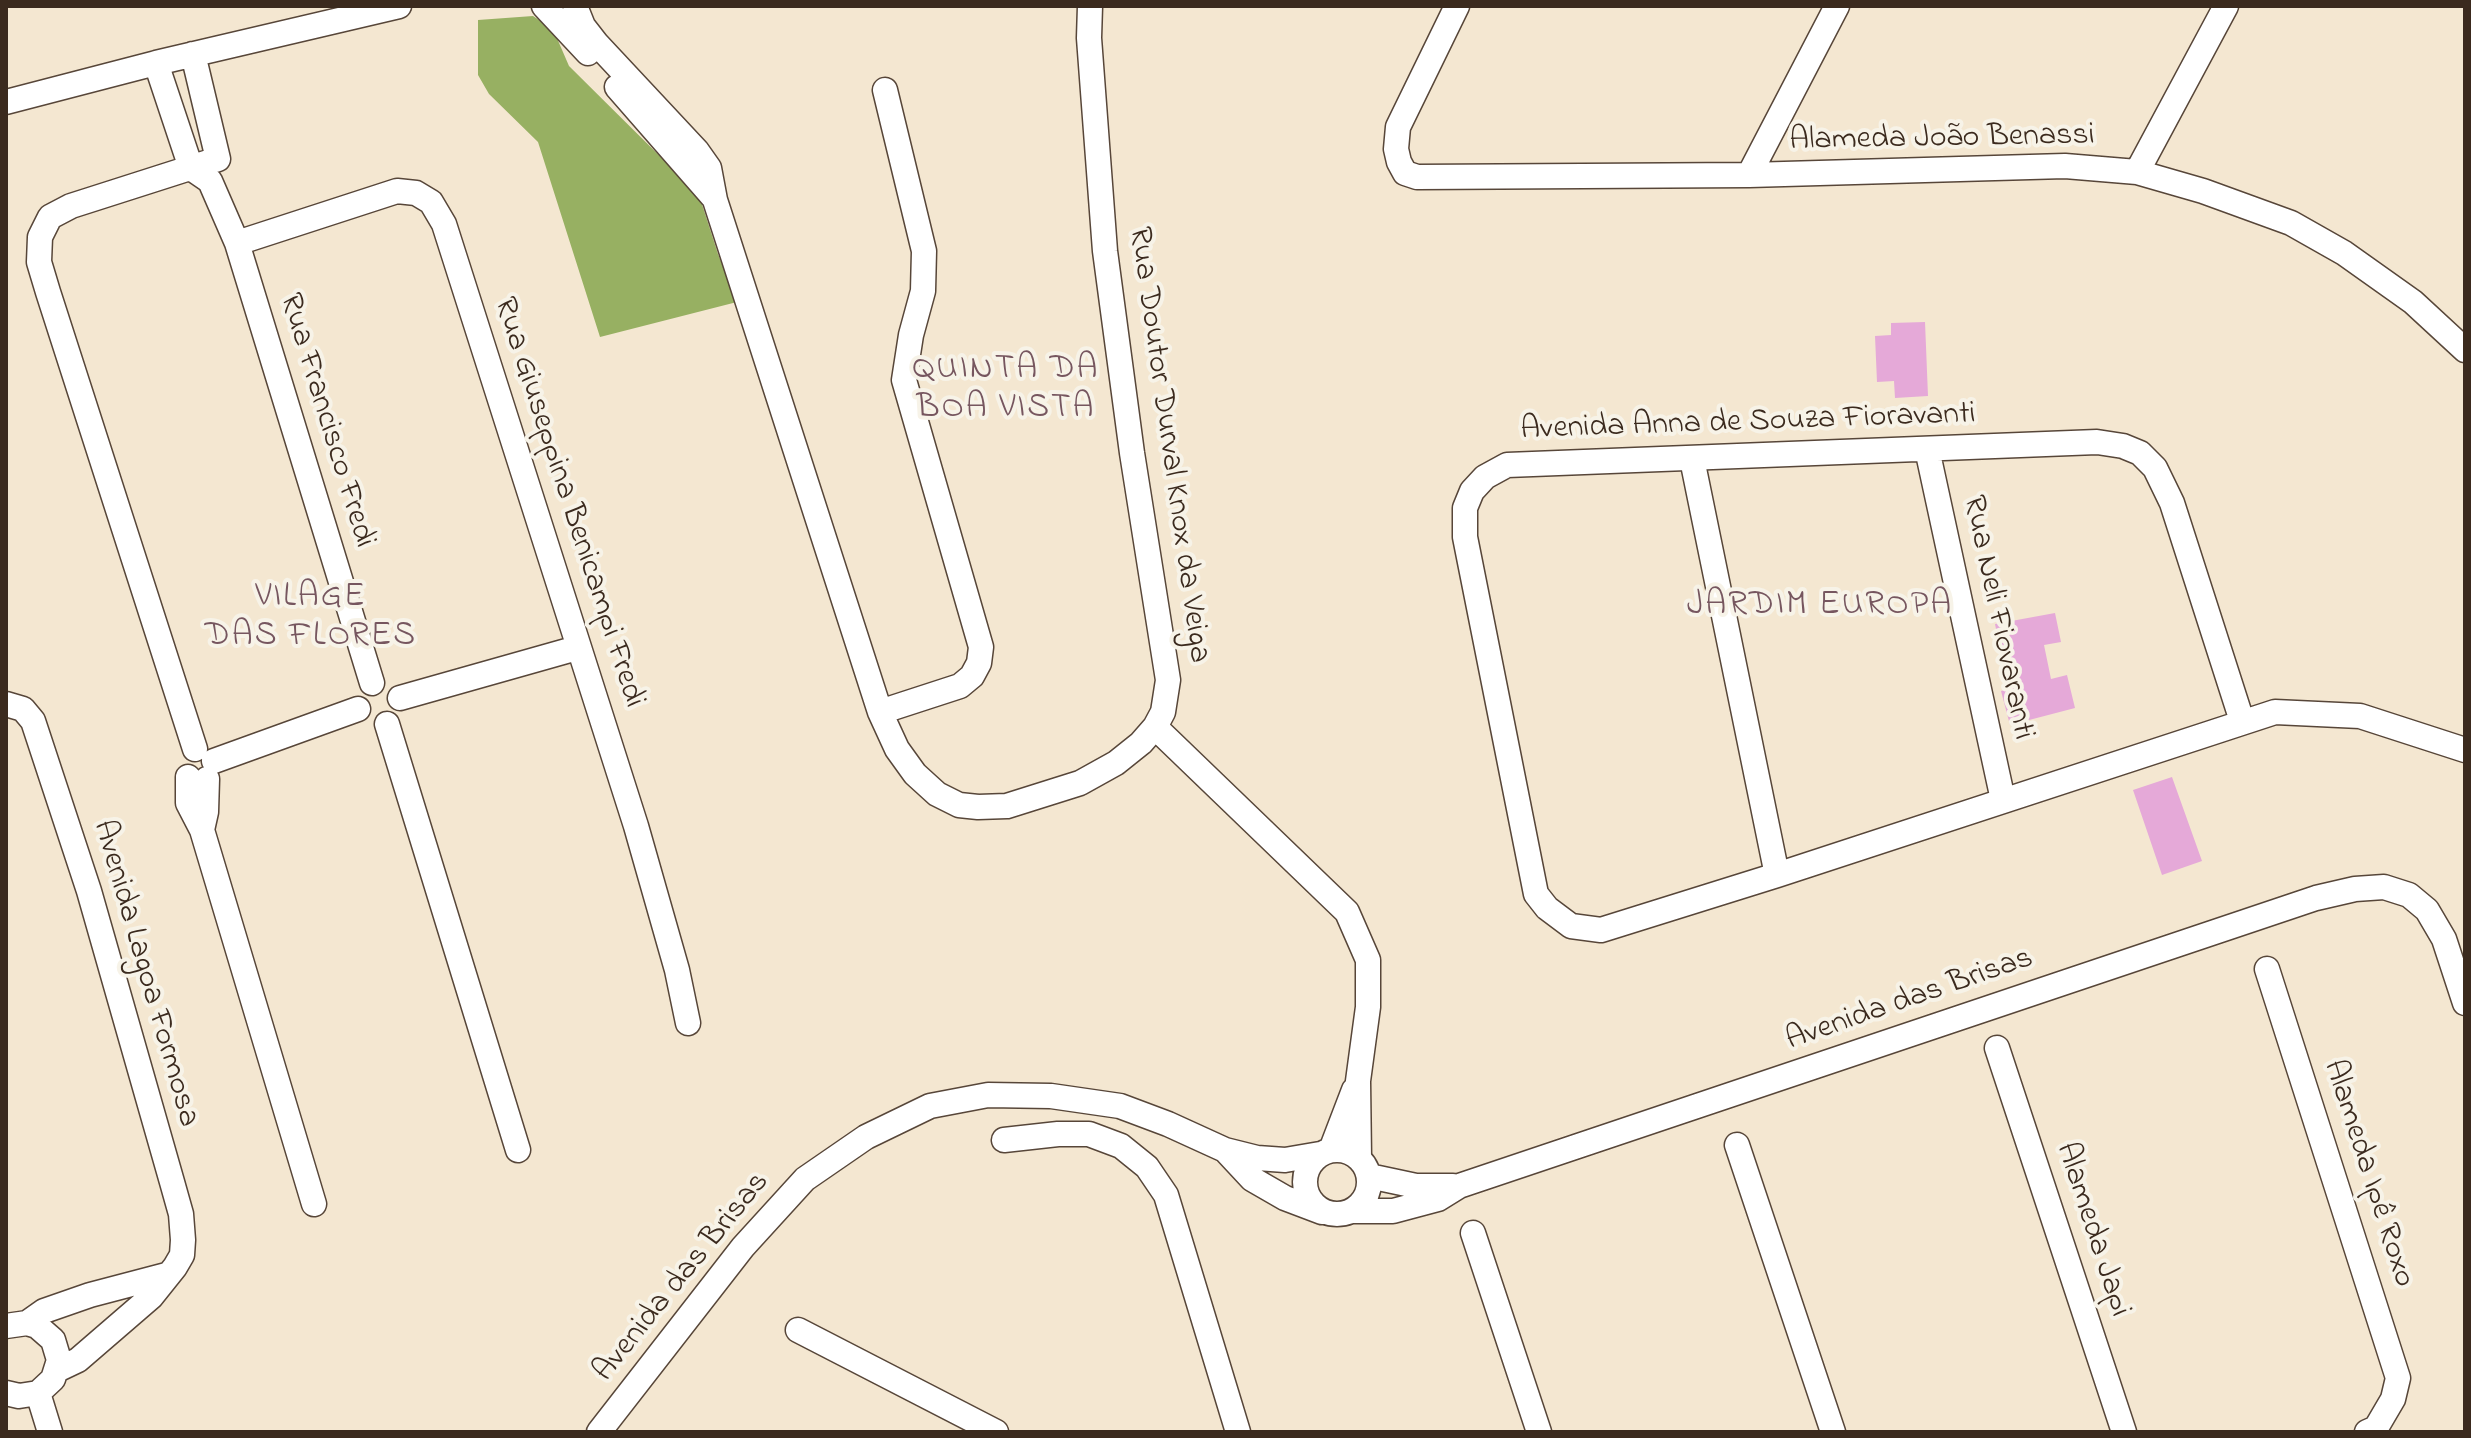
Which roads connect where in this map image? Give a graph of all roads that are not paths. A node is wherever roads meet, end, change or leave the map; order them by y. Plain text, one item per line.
1 (399, 6) edge
2 (544, 6) edge
3 (575, 6) edge
4 (1090, 6) edge
5 (1457, 6) edge
6 (1837, 6) edge
7 (2226, 6) edge
8 (193, 54) junction
9 (156, 63) junction
10 (885, 90) dead end
11 (6, 102) edge
12 (206, 169) junction
13 (2137, 172) junction
14 (1749, 175) junction
15 (715, 200) junction
16 (237, 243) junction
17 (2440, 327) junction
18 (2465, 339) edge
19 (2465, 350) edge
20 (1927, 449) junction
21 (1692, 459) junction
22 (577, 648) junction
23 (372, 683) junction
24 (400, 698) junction
25 (6, 704) edge
26 (358, 709) junction
27 (880, 712) junction
28 (2242, 721) junction
29 (387, 724) junction
30 (1155, 727) junction
31 (2465, 750) edge
32 (201, 767) junction
33 (2003, 800) junction
34 (1777, 875) junction
35 (2444, 939) junction
36 (2465, 959) edge
37 (2267, 969) dead end
38 (2465, 1003) edge
39 (688, 1023) dead end
40 (1997, 1048) dead end
41 (1358, 1081) junction
42 (1004, 1140) dead end
43 (1737, 1145) dead end
44 (518, 1150) dead end
45 (1225, 1150) junction
46 (1325, 1152) junction
47 (1364, 1167) junction
48 (1459, 1186) junction
49 (314, 1204) dead end
50 (1353, 1211) junction
51 (1323, 1212) junction
52 (1473, 1233) dead end
53 (166, 1275) junction
54 (17, 1324) edge
55 (798, 1330) dead end
56 (57, 1370) junction
57 (6, 1393) edge
58 (38, 1393) junction
59 (50, 1432) edge
60 (599, 1432) edge
61 (996, 1432) edge
62 (1238, 1432) edge
63 (1539, 1432) edge
64 (1833, 1432) edge
65 (2124, 1432) edge
66 (2367, 1432) edge

1 - 8 street
2 - 15 street, Rua Doutor Durval Knox da Veiga
3 - 15 street, Rua Doutor Durval Knox da Veiga
4 - 30 street, Rua Doutor Durval Knox da Veiga
5 - 14 street, Alameda João Benassi
6 - 14 street
7 - 13 street
8 - 9 street
8 - 12 street
9 - 11 street
9 - 12 street
10 - 27 street
12 - 16 street, Rua Francisco Fredi
12 - 32 street
13 - 14 street, Alameda João Benassi
13 - 17 street, Alameda João Benassi
15 - 27 street, Rua Doutor Durval Knox da Veiga
16 - 22 street, Rua Giuseppina Benicampi Fredi
16 - 23 street, Rua Francisco Fredi
17 - 18 street
17 - 19 street, Alameda João Benassi
20 - 21 street, Avenida Anna de Souza Fioravanti
20 - 28 street, Avenida Anna de Souza Fioravanti
20 - 33 street, Rua Neli Fiovaranti
21 - 34 street
21 - 34 street, Avenida Anna de Souza Fioravanti
22 - 24 street
22 - 39 street, Rua Giuseppina Benicampi Fredi
23 - 24 street
23 - 26 street
24 - 29 street
25 - 53 street, Avenida Lagoa Formosa
26 - 29 street
26 - 32 street
27 - 30 street, Rua Doutor Durval Knox da Veiga
28 - 31 street, Avenida Anna de Souza Fioravanti
28 - 33 street, Avenida Anna de Souza Fioravanti
29 - 44 street
30 - 41 street
32 - 49 street
33 - 34 street, Avenida Anna de Souza Fioravanti
35 - 36 street
35 - 38 street
35 - 48 street, Avenida das Brisas
37 - 66 street, Alameda Ipê Roxo
40 - 65 street, Alameda Japi
41 - 46 street
41 - 47 street
42 - 62 street
43 - 64 street
45 - 46 street, Avenida das Brisas
45 - 51 street, Avenida das Brisas
45 - 60 street, Avenida das Brisas
46 - 47 street
46 - 51 street
47 - 48 street, Avenida das Brisas
47 - 50 street
48 - 50 street, Avenida das Brisas
50 - 51 street
52 - 63 street
53 - 54 street
53 - 56 street, Avenida Lagoa Formosa
54 - 56 street
55 - 61 street
56 - 58 street, Avenida Lagoa Formosa
57 - 58 street
58 - 59 street

